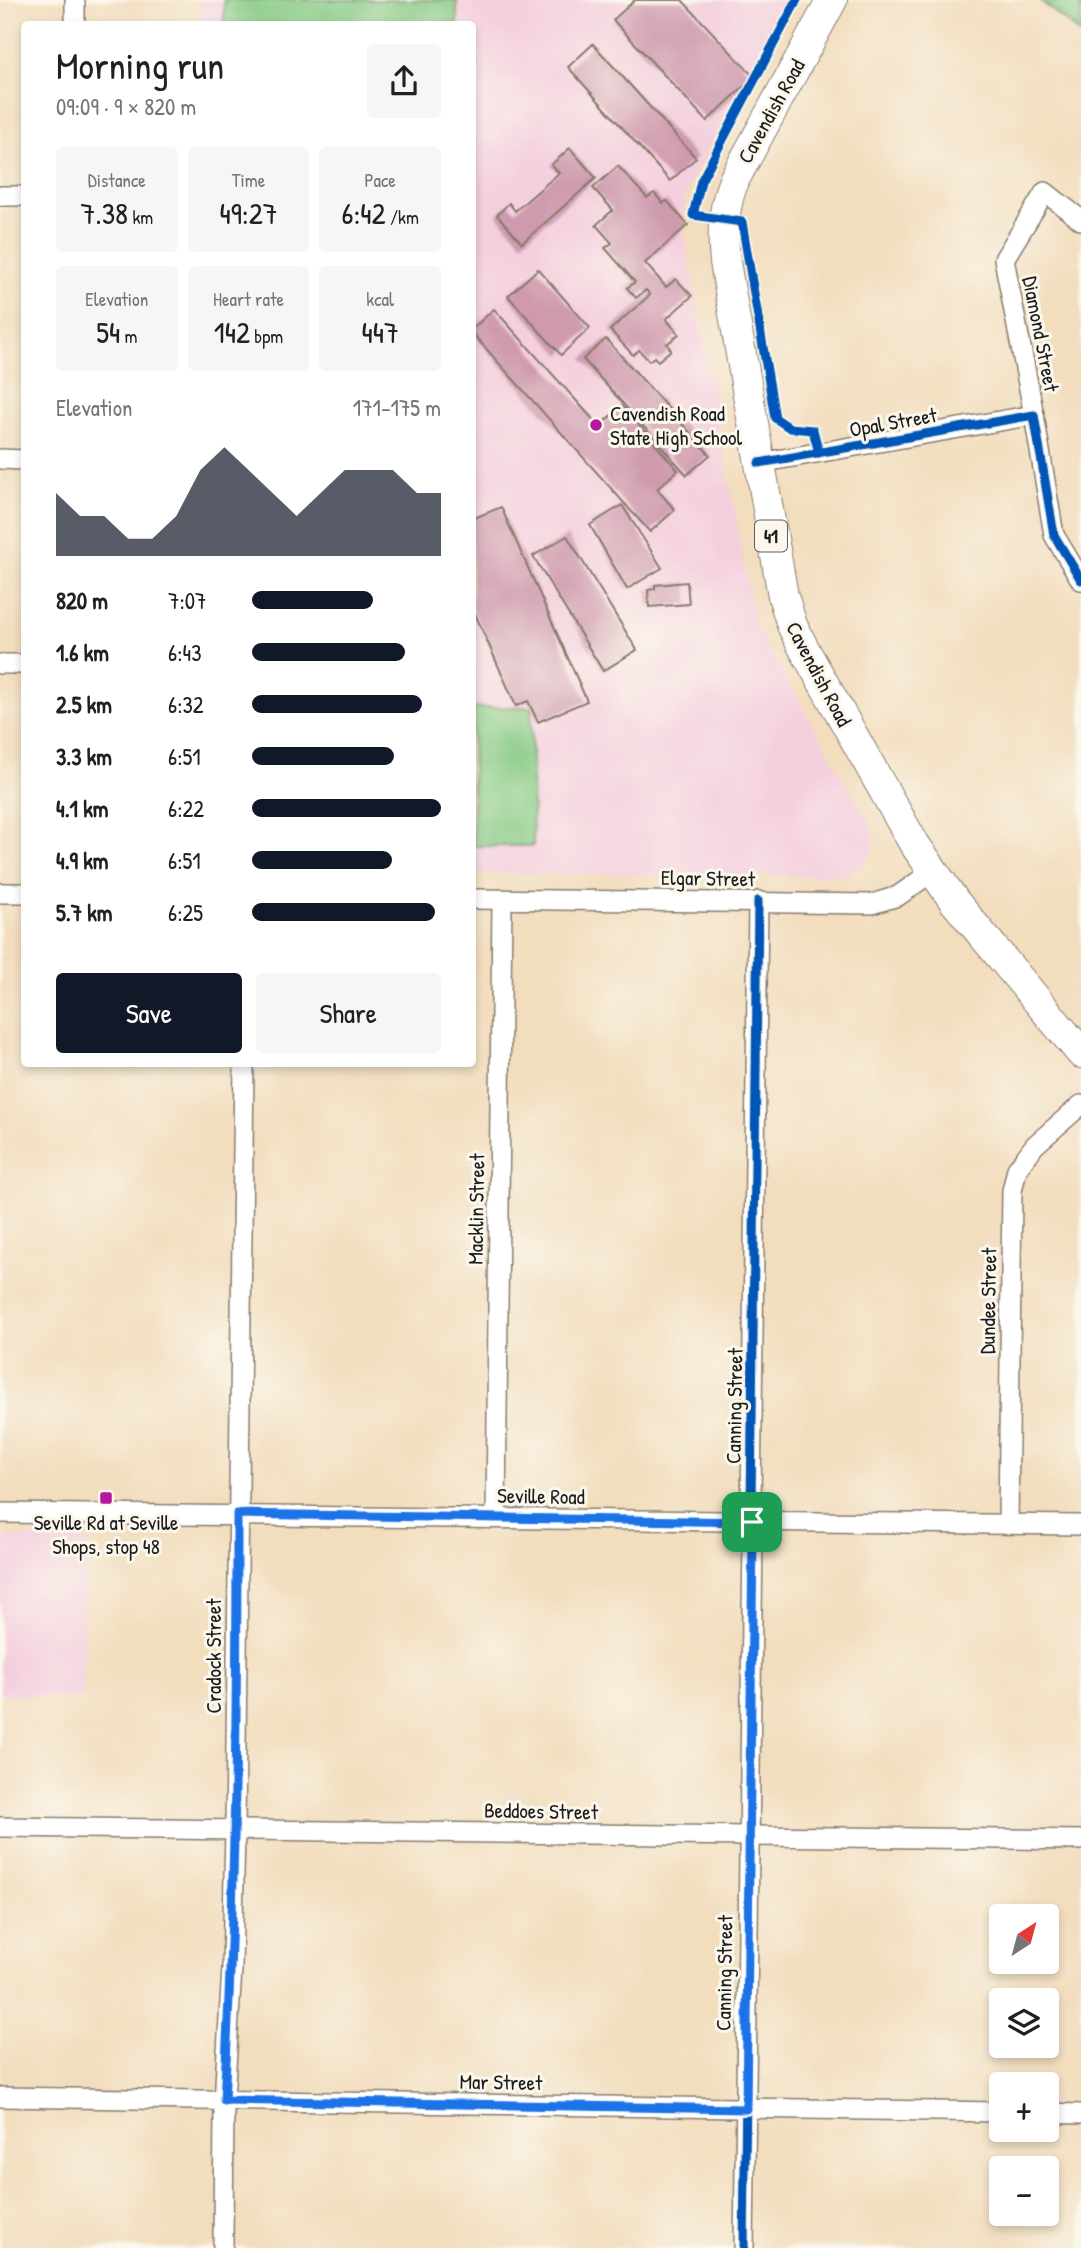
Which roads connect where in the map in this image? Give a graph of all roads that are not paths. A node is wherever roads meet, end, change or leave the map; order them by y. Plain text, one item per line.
1 (75, 0) edge
2 (832, 0) edge
3 (75, 21) edge
4 (0, 196) edge
5 (21, 197) edge
6 (1081, 220) edge
7 (1034, 415) junction
8 (0, 459) edge
9 (21, 460) edge
10 (759, 463) junction
11 (1081, 580) edge
12 (0, 664) edge
13 (21, 664) edge
14 (933, 871) junction
15 (21, 892) edge
16 (0, 893) edge
17 (476, 899) edge
18 (502, 899) junction
19 (758, 901) junction
20 (1081, 1053) edge
21 (244, 1067) edge
22 (1081, 1105) edge
23 (0, 1513) edge
24 (237, 1514) junction
25 (496, 1518) junction
26 (752, 1522) junction
27 (1008, 1524) junction
28 (1081, 1525) edge
29 (0, 1827) edge
30 (235, 1830) junction
31 (748, 1836) junction
32 (1081, 1840) edge
33 (0, 2097) edge
34 (224, 2100) junction
35 (746, 2109) junction
36 (989, 2112) edge
37 (1059, 2113) edge
38 (1081, 2113) edge
39 (223, 2248) edge
40 (744, 2248) edge

1 - 3 street
2 - 10 main road, Cavendish Road / 41
4 - 5 street
6 - 7 street, Diamond Street
7 - 10 street, Opal Street
7 - 11 street
8 - 9 street
10 - 14 main road, Cavendish Road / 41
12 - 13 street
14 - 19 street, Elgar Street
14 - 20 main road, Cavendish Road / 41
15 - 16 street
17 - 18 street, Elgar Street
18 - 19 street, Elgar Street
18 - 25 street, Macklin Street
19 - 26 street, Canning Street
21 - 24 street, Cradock Street
22 - 27 street, Dundee Street
23 - 24 street, Seville Road
24 - 25 street, Seville Road
24 - 30 street, Cradock Street
25 - 26 street, Seville Road
26 - 27 street, Seville Road
26 - 31 street, Canning Street
27 - 28 street, Seville Road
29 - 30 street, Beddoes Street
30 - 31 street, Beddoes Street
30 - 34 street, Cradock Street
31 - 32 street, Beddoes Street
31 - 35 street, Canning Street
33 - 34 street, Mar Street
34 - 35 street, Mar Street
34 - 39 street, Cradock Street
35 - 36 street, Mar Street
35 - 40 street, Canning Street
37 - 38 street

